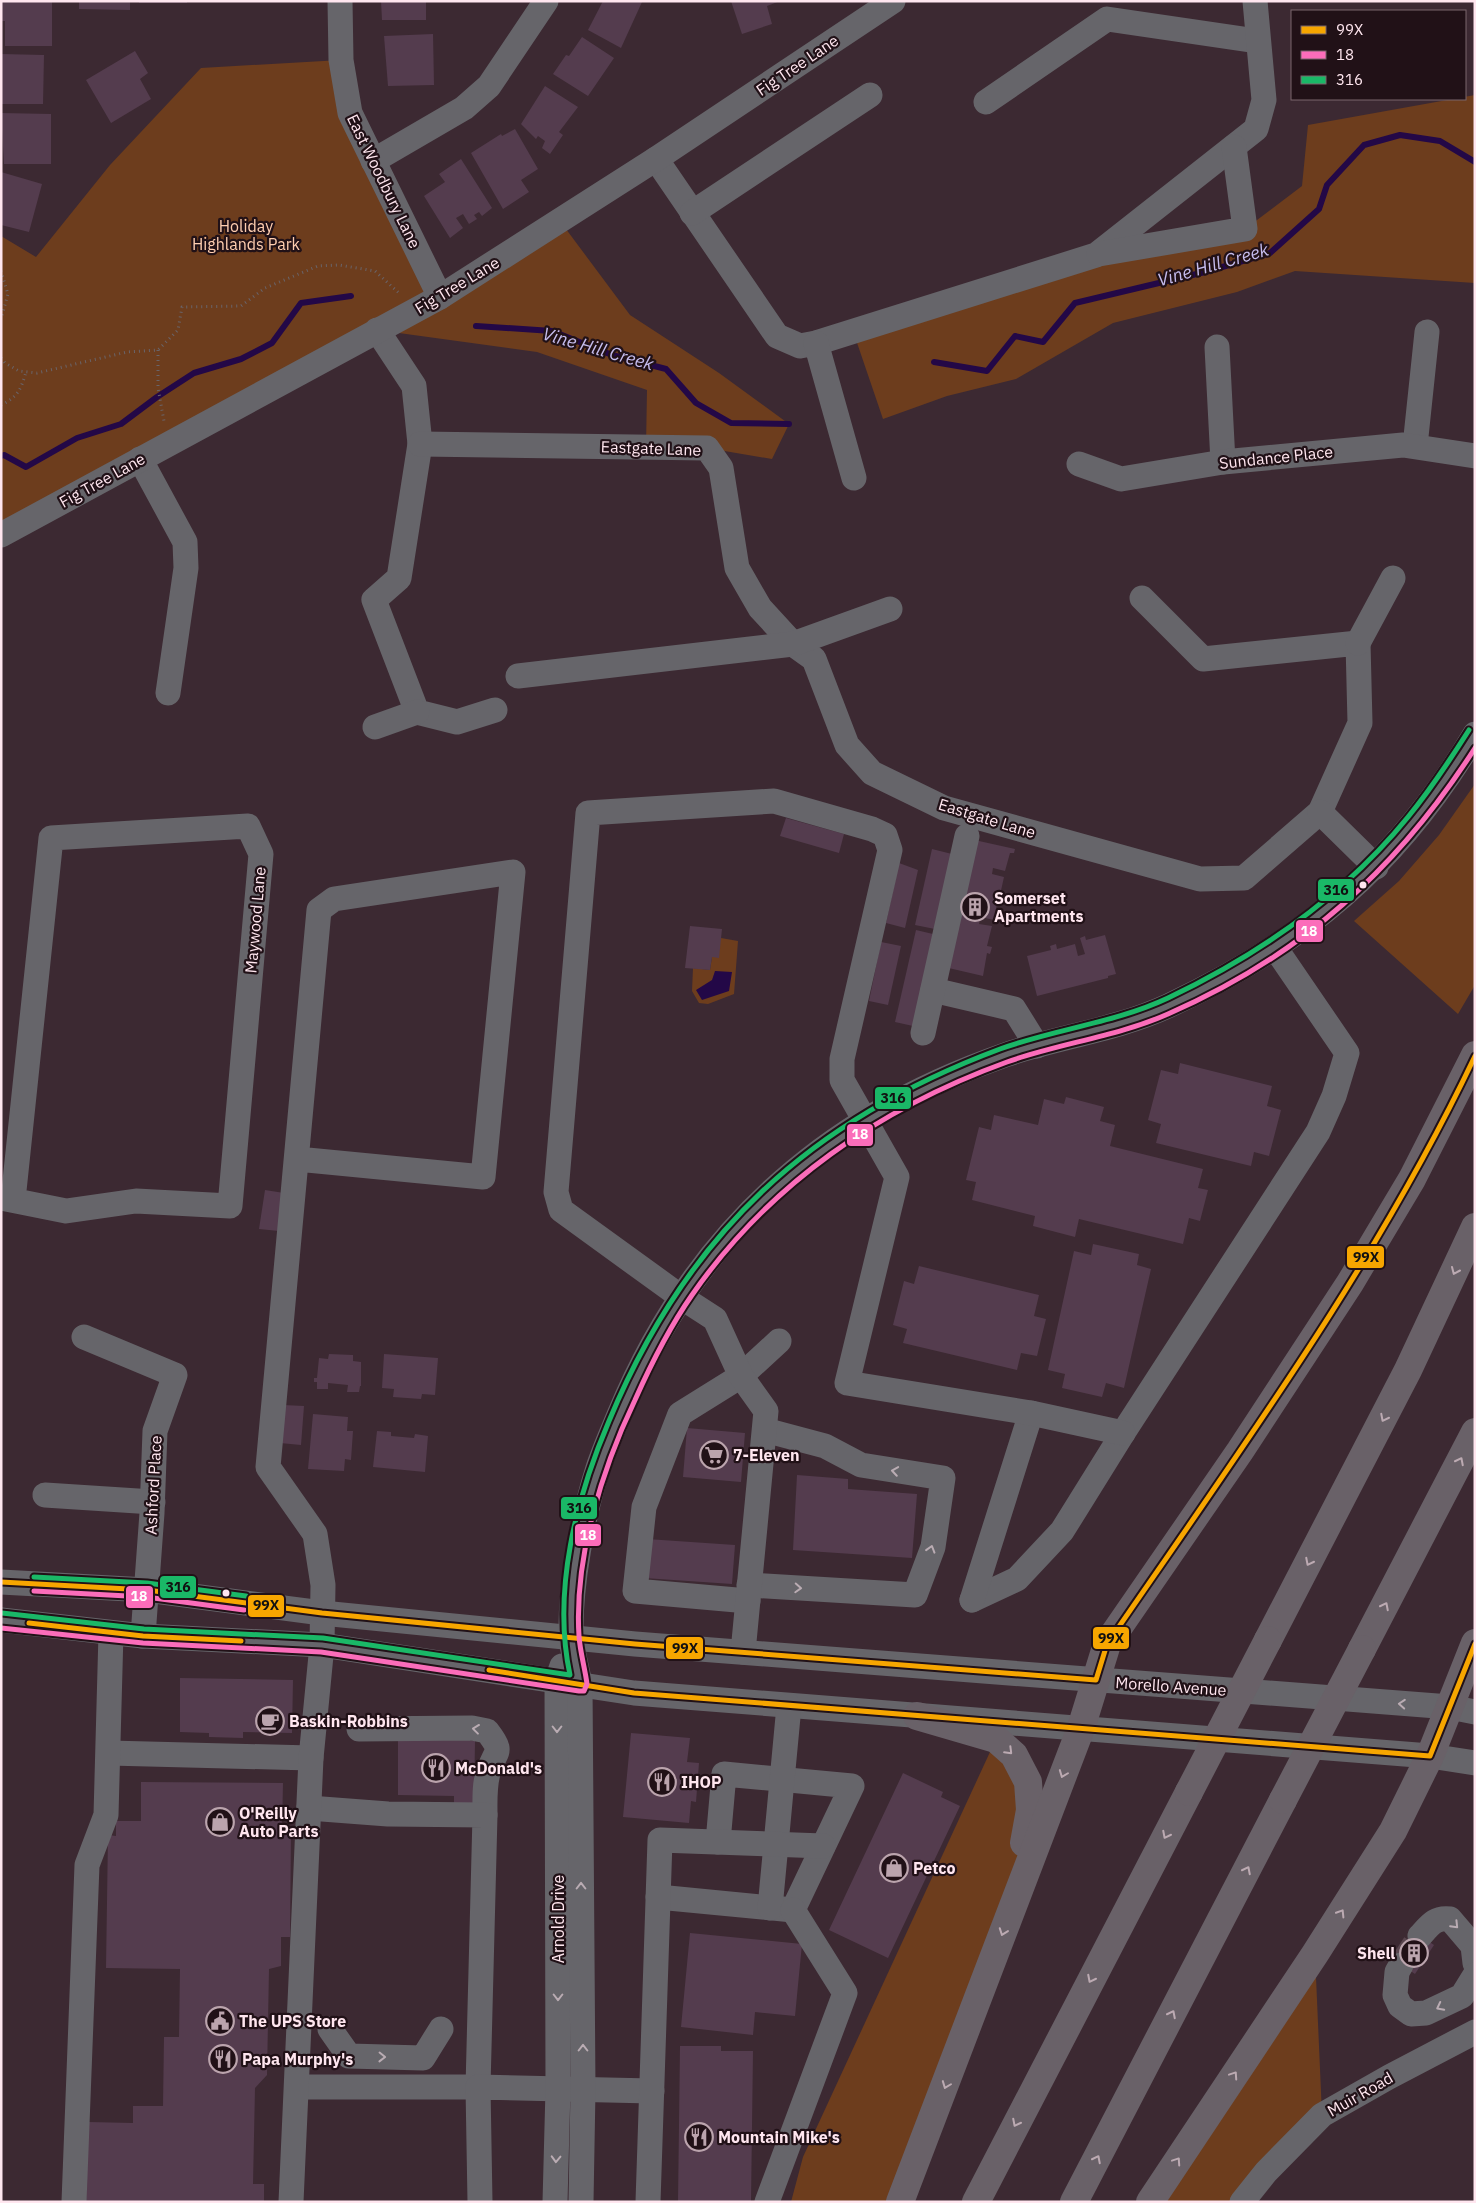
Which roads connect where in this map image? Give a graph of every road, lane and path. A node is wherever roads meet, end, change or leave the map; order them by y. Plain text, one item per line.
1 (340, 1) edge
2 (546, 1) edge
3 (893, 1) edge
4 (1255, 1) edge
5 (1258, 41) junction
6 (870, 95) dead end
7 (986, 102) dead end
8 (1234, 147) junction
9 (656, 159) junction
10 (373, 161) junction
11 (692, 213) junction
12 (1096, 255) junction
13 (1, 271) edge
14 (440, 297) junction
15 (414, 310) junction
16 (1, 319) edge
17 (377, 330) junction
18 (1427, 332) dead end
19 (816, 343) junction
20 (1217, 347) dead end
21 (158, 350) junction
22 (1, 358) edge
23 (26, 372) junction
24 (160, 403) dead end
25 (1, 405) edge
26 (420, 444) junction
27 (1415, 446) junction
28 (1475, 456) edge
29 (140, 460) junction
30 (1223, 462) junction
31 (1079, 464) dead end
32 (854, 478) dead end
33 (1, 535) edge
34 (1393, 578) dead end
35 (1142, 598) dead end
36 (890, 609) dead end
37 (1358, 643) junction
38 (792, 644) junction
39 (518, 676) dead end
40 (168, 693) dead end
41 (494, 710) dead end
42 (417, 712) junction
43 (375, 727) dead end
44 (1475, 734) edge
45 (1320, 812) junction
46 (967, 836) dead end
47 (1376, 867) junction
48 (1276, 948) junction
49 (934, 990) junction
50 (924, 1032) dead end
51 (1037, 1046) junction
52 (1475, 1055) edge
53 (864, 1119) junction
54 (297, 1159) junction
55 (7, 1199) edge
56 (1475, 1227) edge
57 (681, 1297) junction
58 (84, 1337) dead end
59 (779, 1341) dead end
60 (741, 1376) junction
61 (1031, 1414) junction
62 (765, 1430) junction
63 (1475, 1432) edge
64 (1123, 1433) junction
65 (45, 1495) dead end
66 (153, 1502) junction
67 (1, 1582) edge
68 (146, 1590) junction
69 (749, 1593) junction
70 (322, 1613) junction
71 (1, 1620) edge
72 (111, 1633) junction
73 (142, 1636) junction
74 (571, 1638) junction
75 (1475, 1643) edge
76 (322, 1645) junction
77 (743, 1652) junction
78 (1096, 1680) junction
79 (568, 1682) junction
80 (788, 1706) junction
81 (1462, 1710) edge
82 (916, 1716) junction
83 (359, 1728) dead end
84 (1081, 1728) junction
85 (109, 1753) junction
86 (1430, 1756) junction
87 (311, 1758) junction
88 (1475, 1763) edge
89 (782, 1779) junction
90 (309, 1808) junction
91 (485, 1815) junction
92 (718, 1842) junction
93 (776, 1844) junction
94 (823, 1846) junction
95 (1019, 1887) junction
96 (658, 1897) junction
97 (781, 1909) junction
98 (1420, 1936) tunnel mouth
99 (1474, 1951) edge
100 (1401, 1965) tunnel mouth
101 (1475, 1975) edge
102 (330, 2029) dead end
103 (441, 2029) dead end
104 (1475, 2032) edge
105 (296, 2087) junction
106 (478, 2087) junction
107 (558, 2089) junction
108 (583, 2090) junction
109 (652, 2091) junction
110 (74, 2202) edge
111 (291, 2202) edge
112 (480, 2202) edge
113 (555, 2202) edge
114 (581, 2202) edge
115 (648, 2202) edge
116 (767, 2202) edge
117 (900, 2202) edge
118 (976, 2202) edge
119 (1074, 2202) edge
120 (1150, 2202) edge
121 (1242, 2202) edge

1 - 10 street, East Woodbury Lane
2 - 10 street
3 - 9 street, Fig Tree Lane
4 - 5 street
5 - 7 street
5 - 8 street
6 - 11 street
8 - 12 street
8 - 12 street
9 - 11 street
9 - 14 street, Fig Tree Lane
10 - 14 street, East Woodbury Lane
11 - 19 street
12 - 19 street
13 - 16 path
14 - 15 street, Fig Tree Lane
15 - 17 street, Fig Tree Lane
15 - 21 path
17 - 26 street
17 - 29 street, Fig Tree Lane
18 - 27 street
19 - 32 street
20 - 30 street
21 - 23 path
21 - 24 path
22 - 23 path
23 - 25 path
26 - 38 street, Eastgate Lane
26 - 42 street
27 - 28 street, Sundance Place
27 - 30 street, Sundance Place
29 - 33 street, Fig Tree Lane
29 - 40 street
30 - 31 street, Sundance Place
34 - 37 street, Eastgate Lane
35 - 37 street
36 - 38 street
37 - 45 street, Eastgate Lane
38 - 39 street
38 - 45 street, Eastgate Lane
41 - 42 street
42 - 43 street
44 - 47 street, Arnold Drive
45 - 47 street
46 - 49 street
47 - 48 street, Arnold Drive
48 - 51 street, Arnold Drive
48 - 64 street
49 - 50 street
49 - 51 street
51 - 53 street, Arnold Drive
52 - 78 highway
53 - 57 street, Arnold Drive
53 - 57 street
53 - 61 street
54 - 54 street
54 - 70 street
55 - 55 street, Maywood Lane
56 -> 118 highway, bridge
57 - 60 street
57 - 74 street, Arnold Drive
58 - 66 street, Ashford Place
59 - 60 street
60 - 62 street
60 - 69 street
61 - 64 street
61 - 64 street
62 - 69 street
69 -> 62 street
119 -> 63 highway, bridge
65 - 66 street
66 - 68 street, Ashford Place
67 - 68 street, Morello Avenue
68 - 70 street, Morello Avenue
68 - 73 street, Ashford Place
69 - 77 street
70 - 74 street, Morello Avenue
70 - 76 street
71 - 72 street
72 - 73 street
72 - 85 street
73 - 76 street
74 - 77 street, Morello Avenue
74 - 79 street, Arnold Drive
75 - 81 highway
76 - 79 street
76 - 87 street
77 - 78 street, Morello Avenue
81 -> 78 street, Morello Avenue
78 - 84 highway
79 - 80 street
79 -> 107 street, Arnold Drive
108 -> 79 street, Arnold Drive
80 - 82 street
80 - 89 street
81 - 86 highway
82 - 84 street
82 -> 95 highway
91 -> 83 street
84 - 86 street
84 -> 95 highway
85 - 87 street
85 - 110 street
86 - 88 street
120 -> 86 highway
87 - 90 street
89 - 92 street
89 - 93 street
89 - 94 street
90 - 91 street
90 - 105 street
91 - 106 street
92 - 93 street
92 - 96 street
93 - 94 street
93 - 97 street
94 - 97 street
95 -> 117 highway
96 - 97 street
96 - 109 street
97 - 116 street
98 -> 99 street
101 -> 100 street
102 -> 103 street
104 - 121 street, Muir Road
105 - 106 street
105 - 111 street
106 - 107 street
106 - 112 street
107 - 108 street
107 -> 113 street, Arnold Drive
108 - 109 street
108 - 114 street, Arnold Drive
109 - 115 street

